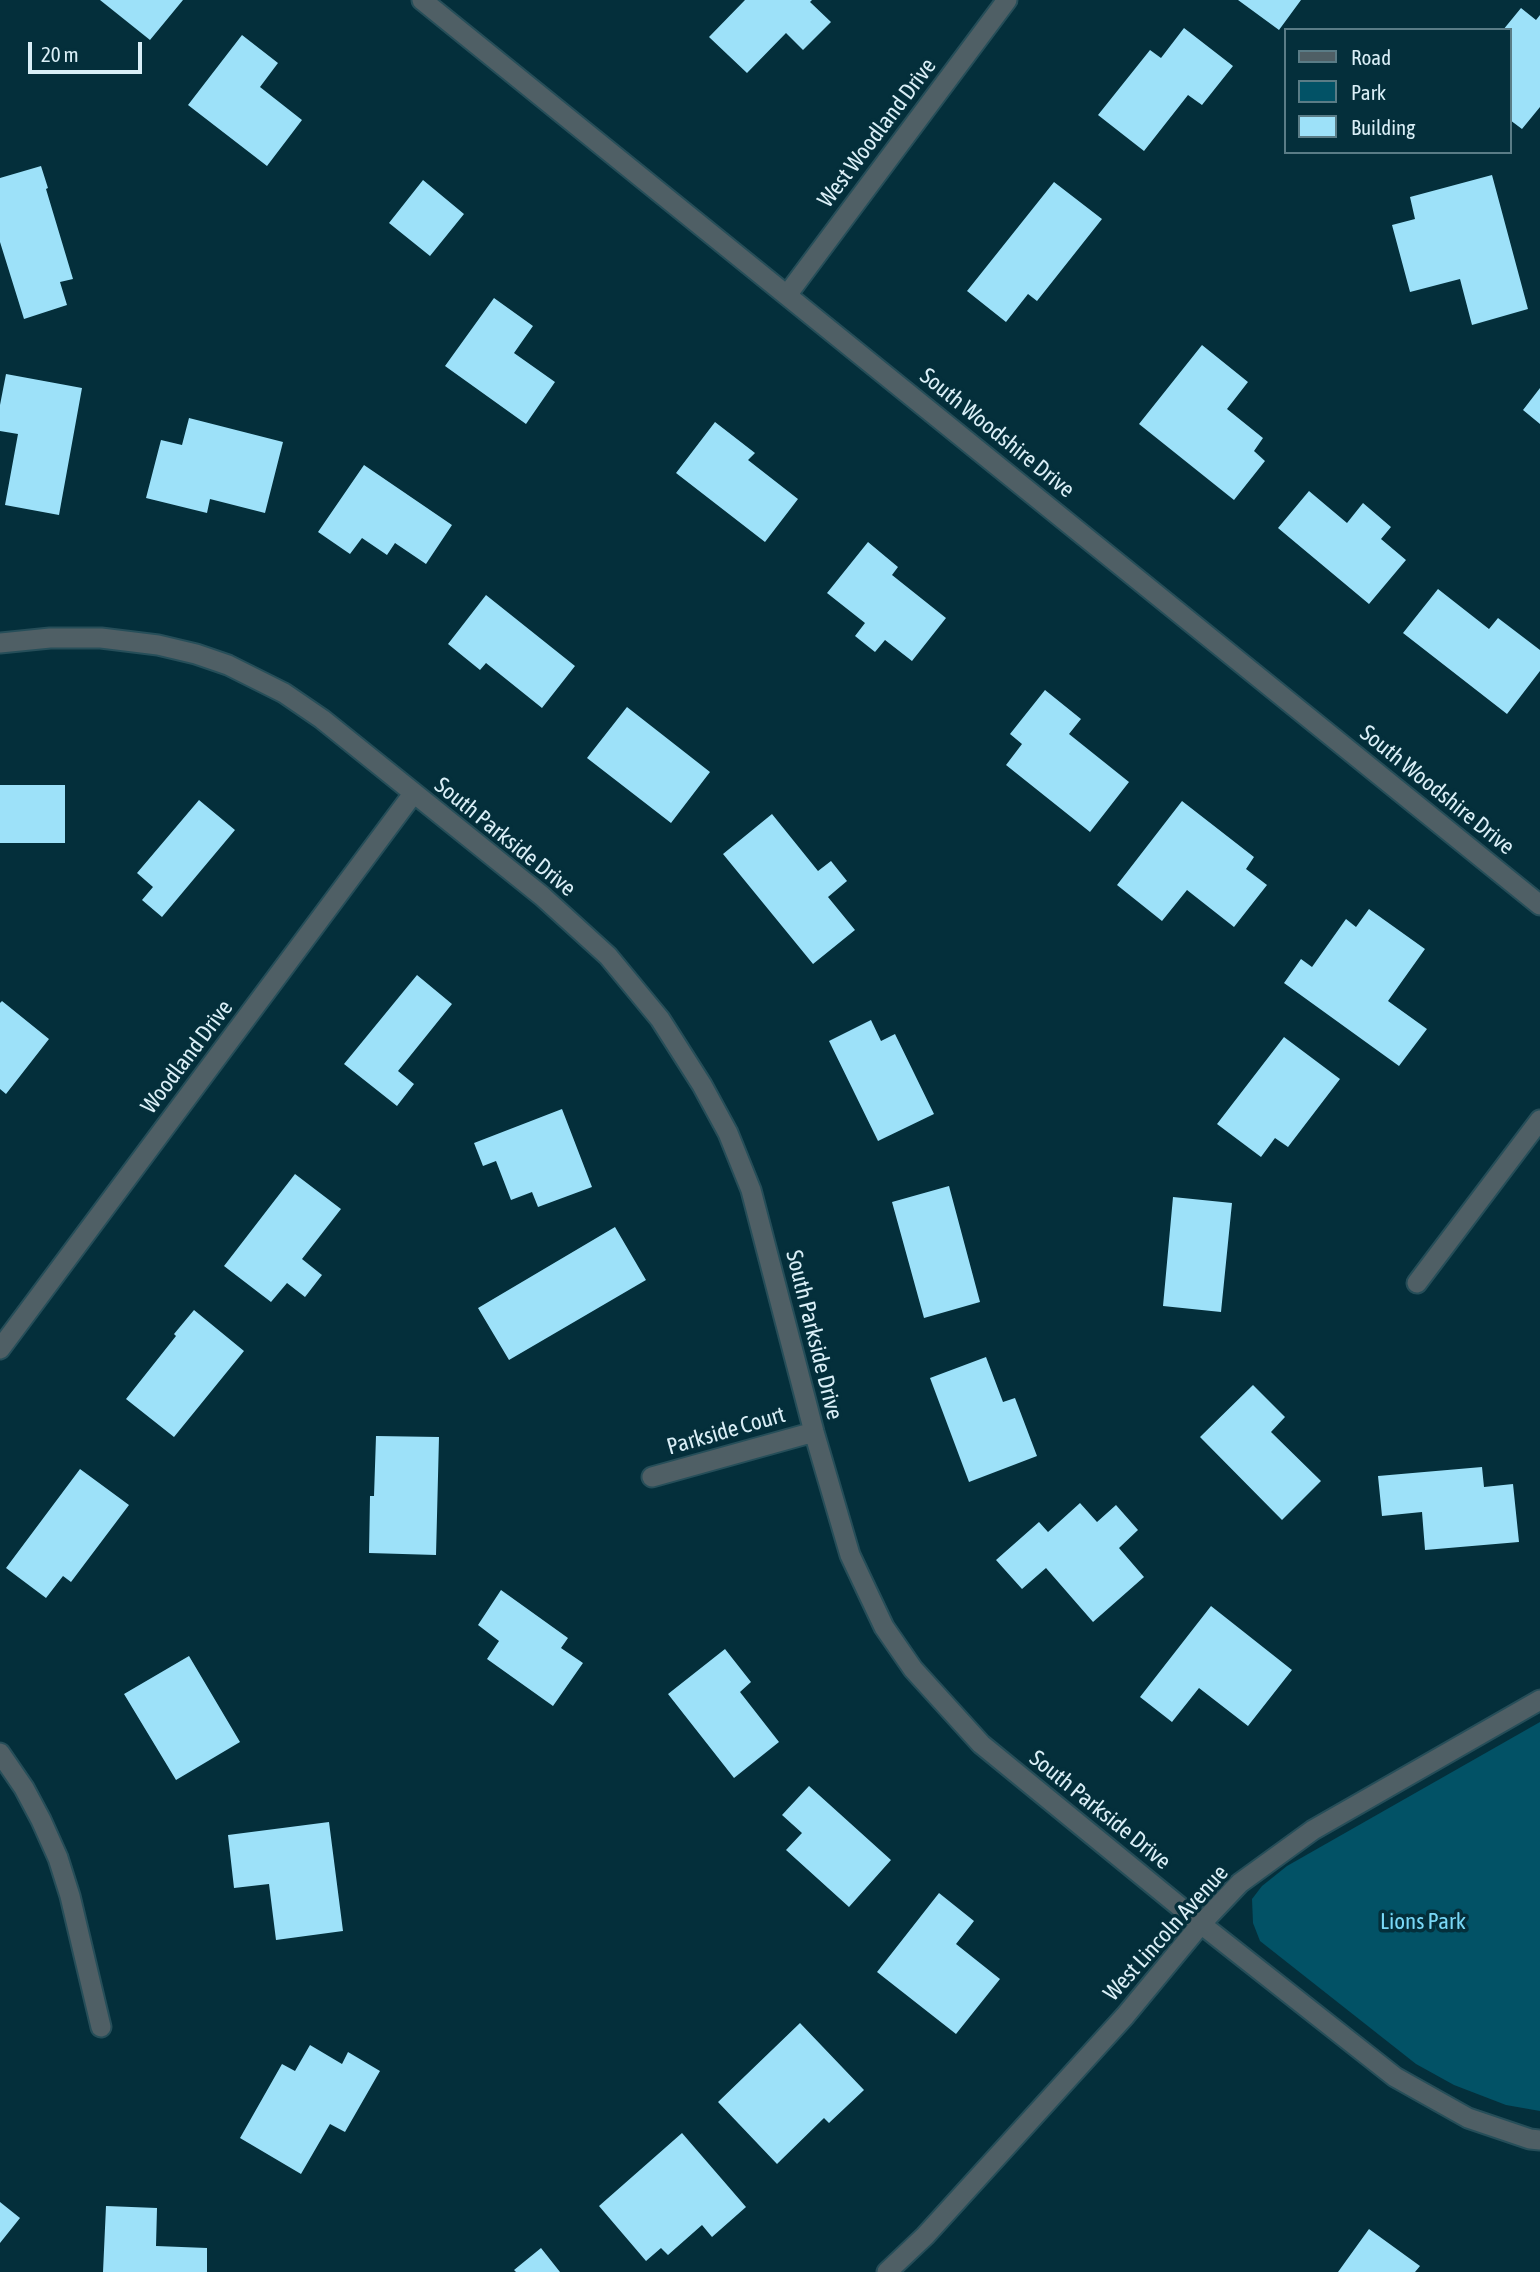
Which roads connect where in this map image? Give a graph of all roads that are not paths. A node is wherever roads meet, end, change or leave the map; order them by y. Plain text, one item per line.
1 (422, 0) edge
2 (1007, 0) edge
3 (787, 295) junction
4 (0, 643) edge
5 (414, 794) junction
6 (1540, 905) edge
7 (1540, 1120) edge
8 (1417, 1283) dead end
9 (0, 1349) edge
10 (814, 1432) junction
11 (652, 1477) dead end
12 (1540, 1700) edge
13 (0, 1753) edge
14 (1201, 1924) junction
15 (101, 2027) dead end
16 (1540, 2140) edge
17 (887, 2272) edge

1 - 3 street, South Woodshire Drive
2 - 3 street, West Woodland Drive
3 - 6 street, South Woodshire Drive
4 - 5 street, South Parkside Drive
5 - 9 street, Woodland Drive
5 - 10 street, South Parkside Drive
7 - 8 street
10 - 11 street, Parkside Court
10 - 14 street, South Parkside Drive
12 - 14 street, West Lincoln Avenue
13 - 15 street
14 - 16 street, South Parkside Drive
14 - 17 street, West Lincoln Avenue

